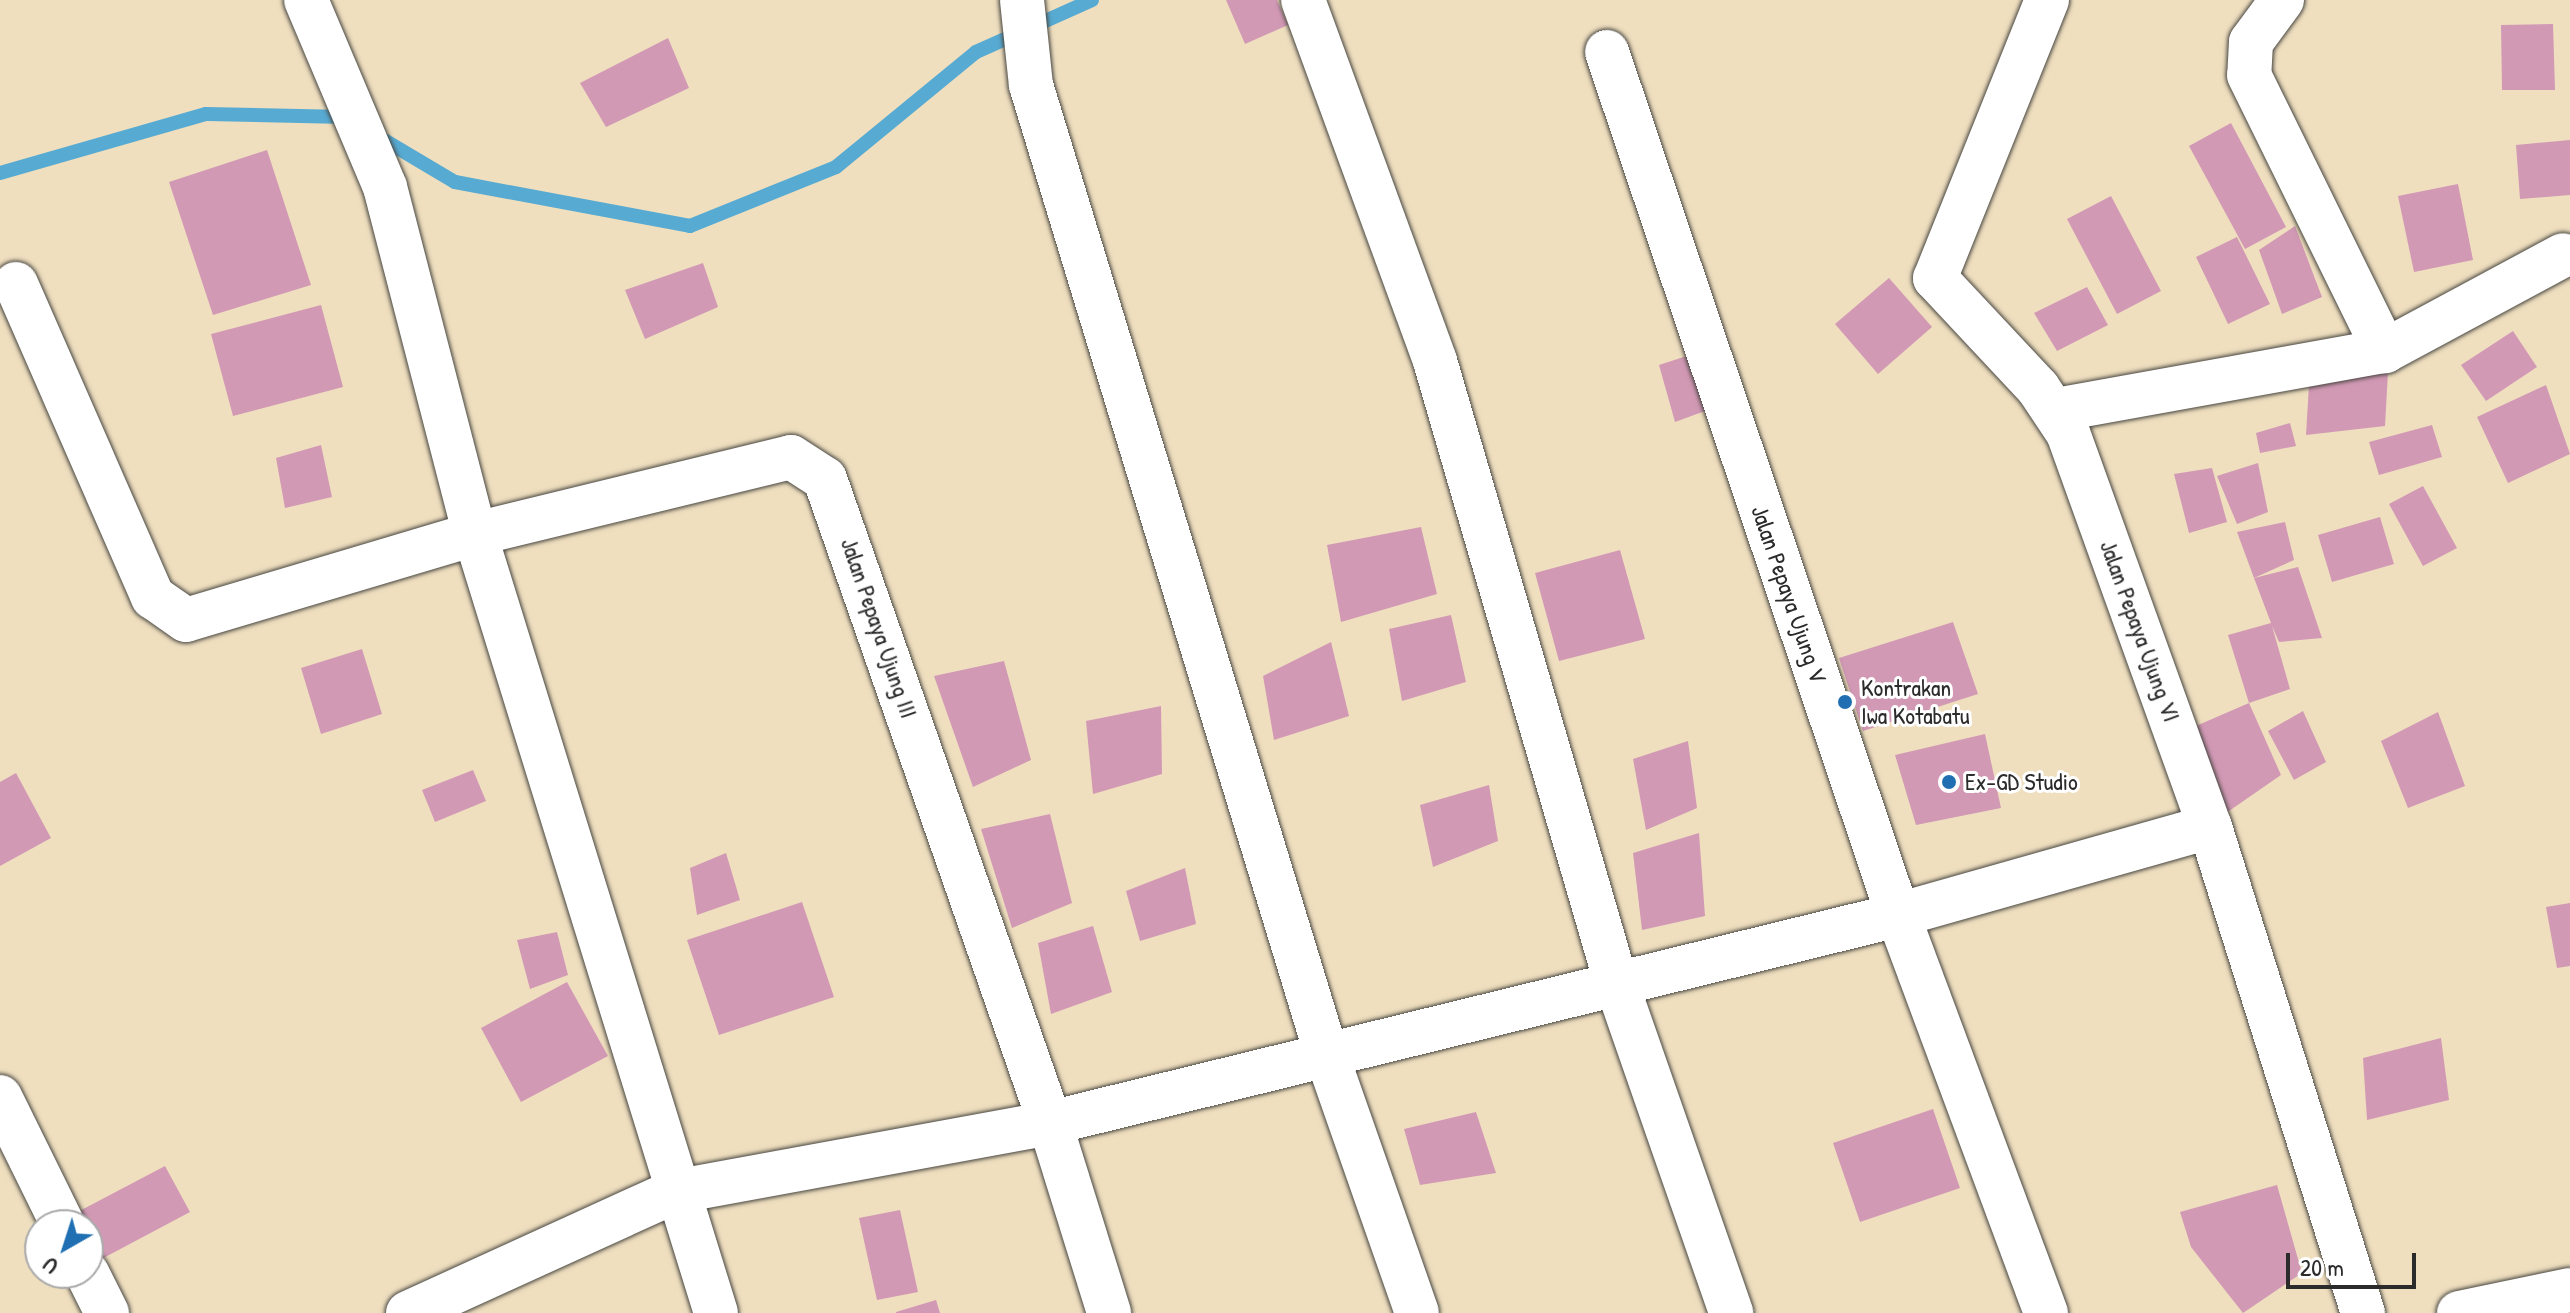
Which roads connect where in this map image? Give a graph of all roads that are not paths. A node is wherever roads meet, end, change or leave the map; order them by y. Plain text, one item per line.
1 (306, 0) edge
2 (1303, 0) edge
3 (2047, 0) edge
4 (2282, 0) edge
5 (1021, 12) edge
6 (1607, 52) dead end
7 (2563, 255) dead end
8 (16, 284) dead end
9 (2385, 351) junction
10 (2056, 410) junction
11 (475, 534) junction
12 (2210, 827) junction
13 (1898, 915) junction
14 (1615, 979) junction
15 (1326, 1053) junction
16 (0, 1097) edge
17 (1050, 1123) junction
18 (674, 1192) junction
19 (55, 1209) edge
20 (95, 1289) edge
21 (2570, 1290) edge
22 (107, 1313) edge
23 (408, 1313) edge
24 (716, 1313) edge
25 (1109, 1313) edge
26 (1417, 1313) edge
27 (1731, 1313) edge
28 (2046, 1313) edge
29 (2363, 1313) edge
30 (2459, 1313) edge

1 - 11 street
2 - 14 street
3 - 10 street, Jalan Pepaya Ujung VI
4 - 9 street
5 - 15 street
6 - 13 street, Jalan Pepaya Ujung V
7 - 9 street
8 - 11 street, Jalan Pepaya Ujung III
9 - 10 street
10 - 12 street, Jalan Pepaya Ujung VI
11 - 17 street, Jalan Pepaya Ujung III
11 - 18 street
12 - 13 street
12 - 29 street, Jalan Pepaya Ujung VI
13 - 14 street
13 - 28 street, Jalan Pepaya Ujung V
14 - 15 street
14 - 27 street
15 - 17 street
15 - 26 street
16 - 19 street
17 - 18 street
17 - 25 street, Jalan Pepaya Ujung III
18 - 23 street
18 - 24 street
20 - 22 street
21 - 30 street

